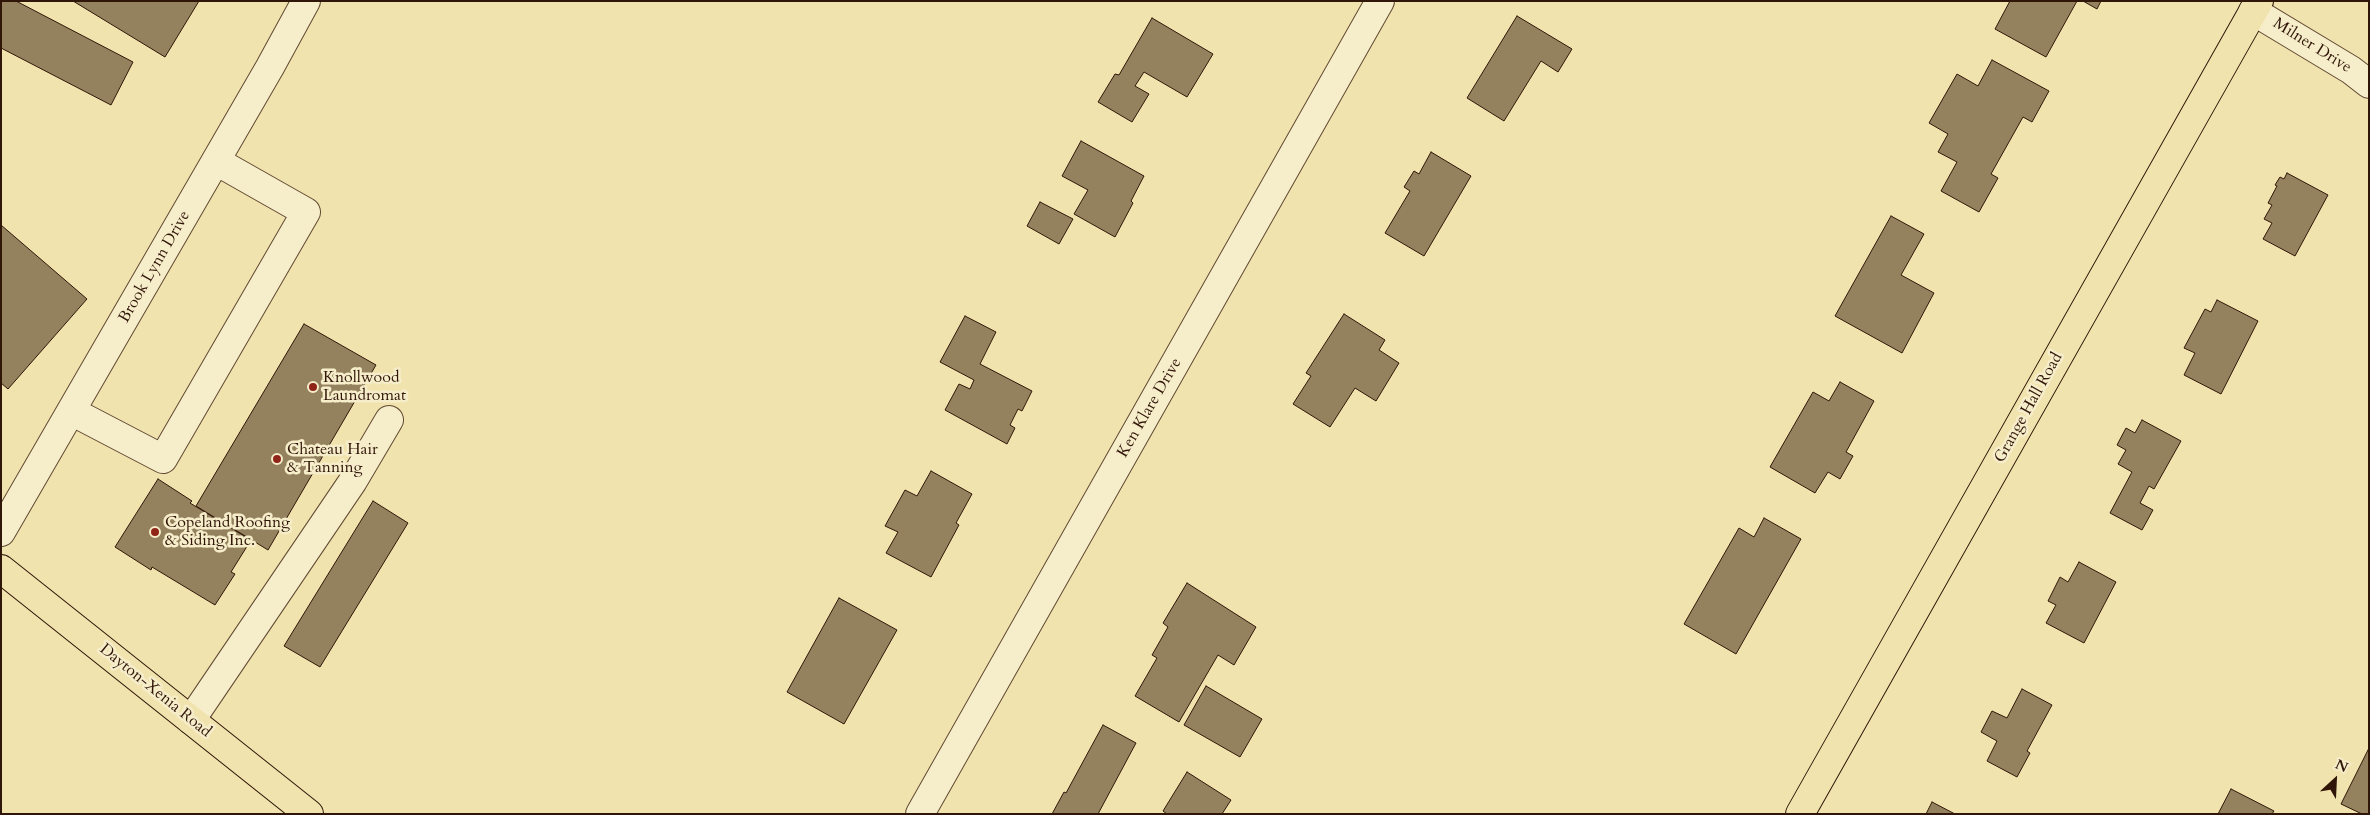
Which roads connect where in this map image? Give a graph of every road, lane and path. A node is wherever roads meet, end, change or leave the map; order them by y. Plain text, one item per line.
1 (306, 1) edge
2 (1380, 1) edge
3 (2256, 6) edge
4 (2369, 84) edge
5 (216, 161) junction
6 (71, 411) junction
7 (389, 420) dead end
8 (1, 532) edge
9 (1, 569) edge
10 (191, 720) junction
11 (309, 814) edge
12 (920, 814) edge
13 (1800, 814) edge

1 - 5 street, Brook Lynn Drive
2 - 12 street, Ken Klare Drive
3 - 4 street, Milner Drive
3 - 13 main road, Grange Hall Road
5 - 6 street, Brook Lynn Drive
5 - 6 street
6 - 8 street, Brook Lynn Drive
7 - 10 street
9 - 10 main road, Dayton-Xenia Road
10 - 11 main road, Dayton-Xenia Road

